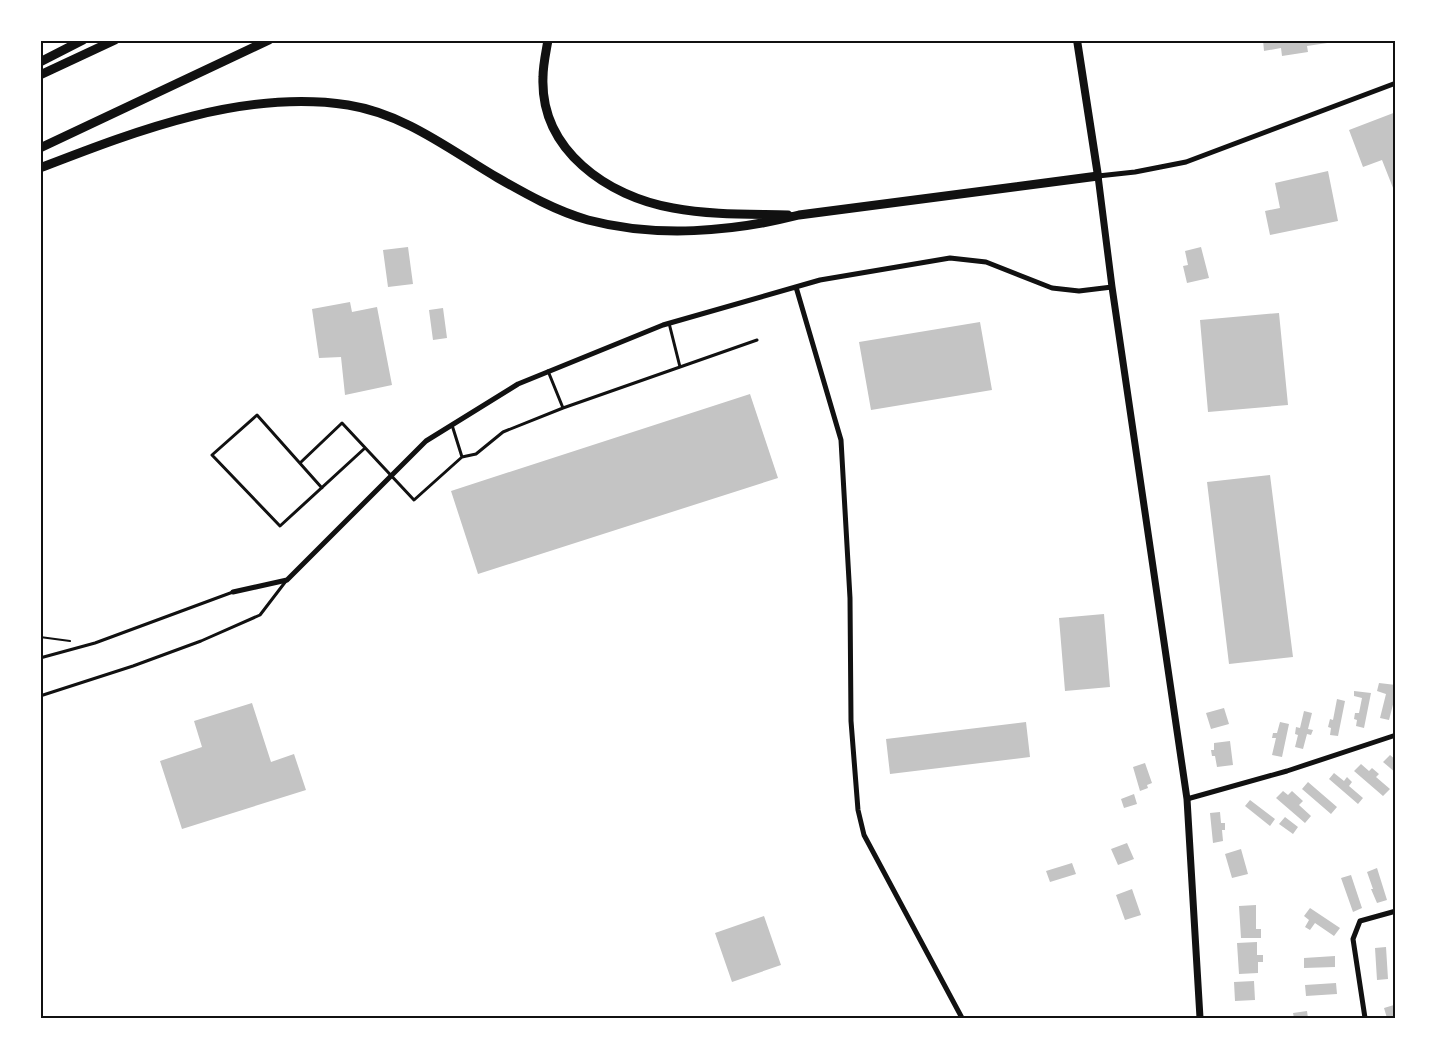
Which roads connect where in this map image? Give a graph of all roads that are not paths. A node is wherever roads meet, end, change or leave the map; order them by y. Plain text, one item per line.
1 (83, 40) edge
2 (115, 40) edge
3 (270, 40) edge
4 (548, 40) edge
5 (1077, 40) edge
6 (40, 62) edge
7 (40, 75) edge
8 (1395, 83) edge
9 (40, 148) edge
10 (40, 168) edge
11 (1098, 176) junction
12 (799, 215) junction
13 (796, 287) junction
14 (1112, 287) junction
15 (669, 323) junction
16 (757, 340) dead end
17 (680, 367) junction
18 (548, 372) junction
19 (563, 408) junction
20 (452, 425) junction
21 (365, 448) junction
22 (462, 457) junction
23 (300, 463) junction
24 (391, 476) junction
25 (322, 488) junction
26 (287, 579) junction
27 (233, 592) joint
28 (40, 658) edge
29 (40, 696) edge
30 (1395, 735) edge
31 (1187, 799) junction
32 (1395, 911) edge
33 (962, 1018) edge
34 (1200, 1018) edge
35 (1365, 1018) edge

1 - 6 highway
2 - 7 highway
3 - 9 highway
4 - 12 highway
5 - 11 main road
8 - 11 street
10 - 12 highway
11 - 12 highway
11 - 14 street
13 - 14 street
13 - 15 street
13 - 33 street
14 - 31 street
15 - 17 lane
15 - 18 street
16 - 17 lane
17 - 19 lane
18 - 19 lane
18 - 20 street
19 - 22 lane
20 - 22 lane
20 - 24 street
21 - 23 lane
21 - 24 lane
21 - 25 lane
22 - 24 lane
23 - 25 lane
23 - 25 lane
24 - 26 street
26 - 27 street
26 - 29 lane
27 - 28 lane
30 - 31 street
31 - 34 street
32 - 35 street

